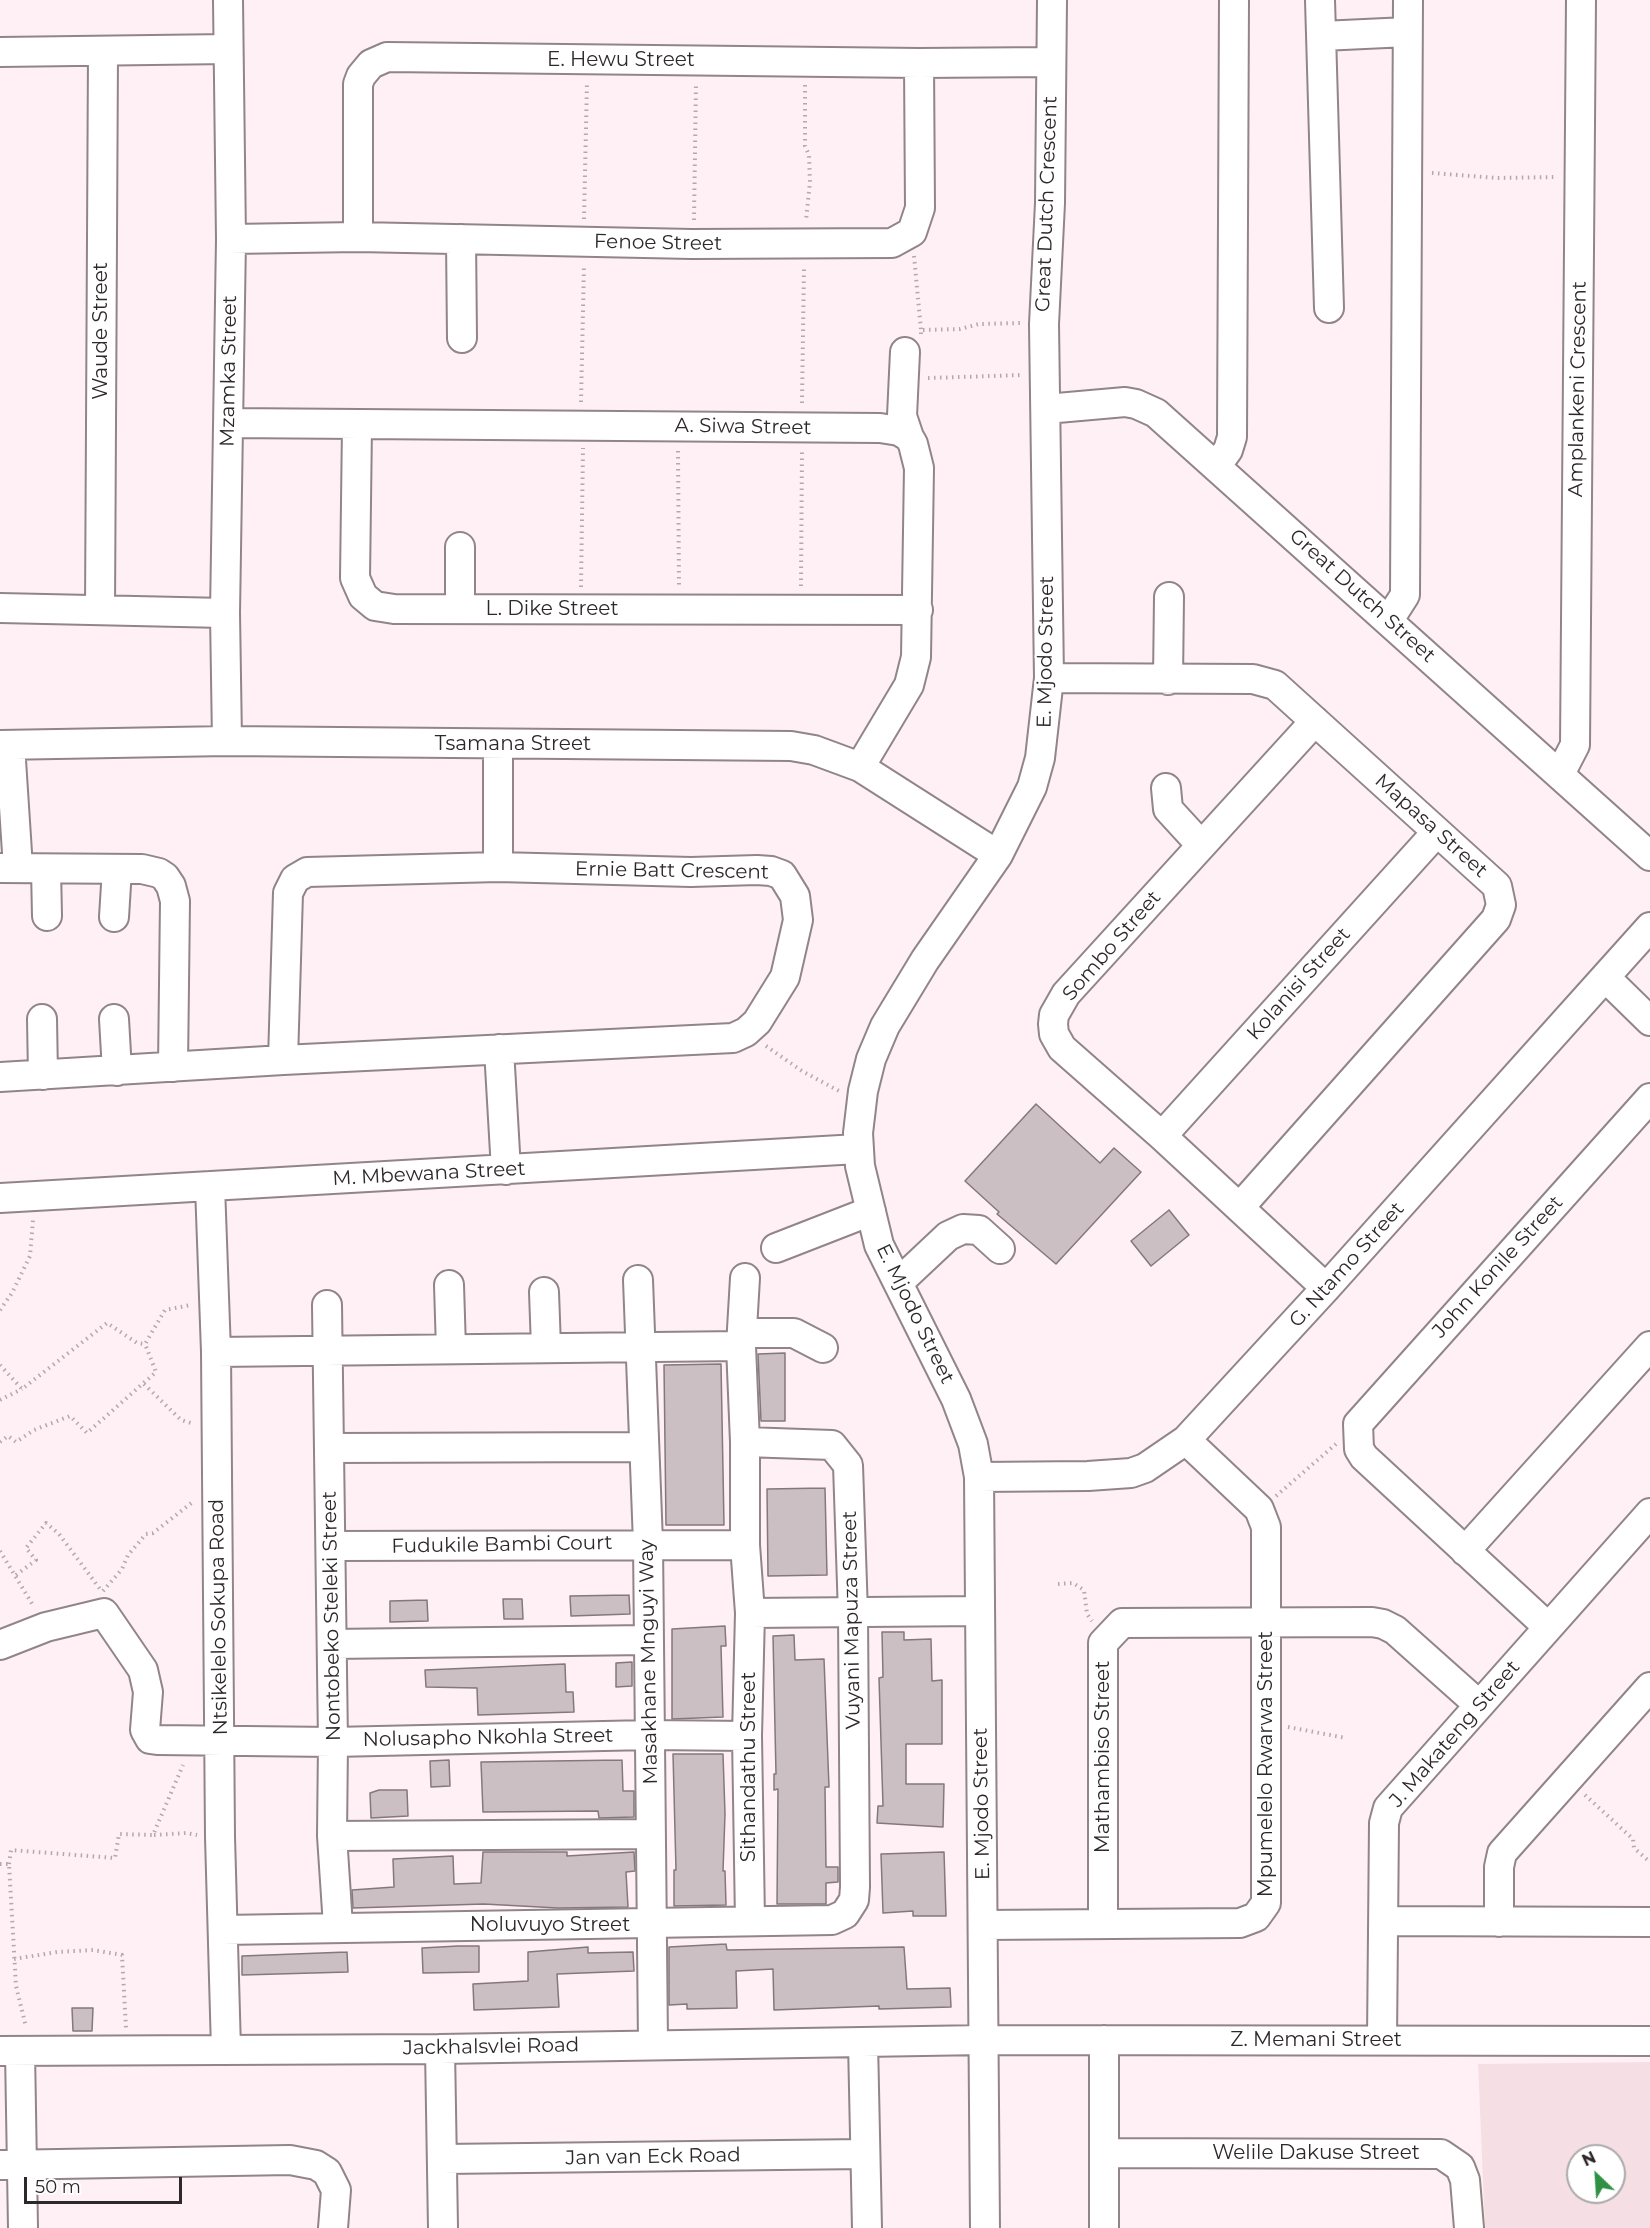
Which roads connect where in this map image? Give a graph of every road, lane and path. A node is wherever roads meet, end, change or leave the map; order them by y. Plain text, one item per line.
1 (228, 0) edge
2 (1052, 0) edge
3 (1234, 0) edge
4 (1320, 0) edge
5 (1408, 0) edge
6 (1581, 0) edge
7 (1407, 32) junction
8 (1322, 36) junction
9 (228, 49) junction
10 (0, 52) edge
11 (103, 52) junction
12 (588, 60) junction
13 (806, 60) junction
14 (1051, 62) junction
15 (919, 63) junction
16 (696, 73) dead end
17 (1427, 172) dead end
18 (1568, 177) dead end
19 (694, 222) dead end
20 (358, 237) junction
21 (906, 237) junction
22 (231, 239) junction
23 (461, 239) junction
24 (584, 242) junction
25 (805, 244) junction
26 (1329, 308) dead end
27 (1044, 324) junction
28 (462, 338) dead end
29 (910, 354) junction
30 (1045, 374) junction
31 (1046, 409) junction
32 (229, 423) junction
33 (583, 424) junction
34 (357, 426) junction
35 (678, 426) junction
36 (802, 428) junction
37 (909, 437) junction
38 (1217, 465) junction
39 (460, 547) dead end
40 (1168, 597) dead end
41 (0, 608) edge
42 (100, 609) junction
43 (460, 609) junction
44 (583, 609) junction
45 (680, 609) junction
46 (800, 609) junction
47 (918, 610) junction
48 (225, 613) junction
49 (1389, 621) junction
50 (1049, 678) junction
51 (1168, 680) junction
52 (1315, 721) junction
53 (227, 741) junction
54 (498, 744) junction
55 (5, 745) edge
56 (860, 767) junction
57 (1560, 774) junction
58 (1166, 788) dead end
59 (1436, 833) junction
60 (1201, 845) junction
61 (998, 855) junction
62 (1650, 856) edge
63 (498, 867) junction
64 (9, 868) edge
65 (46, 869) junction
66 (117, 869) junction
67 (47, 916) dead end
68 (114, 917) dead end
69 (1650, 927) edge
70 (1606, 978) junction
71 (42, 1019) dead end
72 (114, 1019) dead end
73 (1650, 1021) edge
74 (746, 1032) junction
75 (499, 1049) junction
76 (283, 1060) junction
77 (173, 1067) junction
78 (117, 1071) junction
79 (43, 1076) junction
80 (0, 1077) edge
81 (1650, 1098) edge
82 (861, 1109) junction
83 (1162, 1136) junction
84 (858, 1149) junction
85 (506, 1170) junction
86 (210, 1186) junction
87 (0, 1198) edge
88 (1240, 1207) junction
89 (870, 1211) junction
90 (33, 1216) dead end
91 (776, 1248) dead end
92 (1000, 1249) dead end
93 (744, 1278) dead end
94 (638, 1280) dead end
95 (898, 1283) junction
96 (449, 1285) dead end
97 (1326, 1288) junction
98 (545, 1292) dead end
99 (214, 1300) junction
100 (326, 1305) dead end
101 (0, 1311) edge
102 (742, 1339) junction
103 (145, 1344) junction
104 (1650, 1346) edge
105 (546, 1347) junction
106 (823, 1348) dead end
107 (451, 1349) junction
108 (640, 1349) junction
109 (216, 1352) junction
110 (327, 1352) junction
111 (0, 1365) edge
112 (144, 1384) junction
113 (22, 1389) junction
114 (0, 1400) edge
115 (217, 1431) junction
116 (1186, 1440) junction
117 (1358, 1441) junction
118 (0, 1442) edge
119 (745, 1442) junction
120 (643, 1447) junction
121 (330, 1448) junction
122 (979, 1477) junction
123 (217, 1496) junction
124 (1259, 1509) junction
125 (1650, 1513) edge
126 (648, 1543) junction
127 (745, 1545) junction
128 (331, 1546) junction
129 (0, 1551) edge
130 (1465, 1551) junction
131 (16, 1575) junction
132 (1058, 1584) dead end
133 (104, 1601) junction
134 (980, 1611) junction
135 (750, 1613) junction
136 (853, 1614) junction
137 (1267, 1623) junction
138 (46, 1627) junction
139 (1548, 1628) junction
140 (1107, 1638) junction
141 (648, 1640) junction
142 (332, 1644) junction
143 (0, 1645) edge
144 (1650, 1688) edge
145 (1478, 1704) junction
146 (1267, 1723) junction
147 (649, 1735) junction
148 (747, 1736) junction
149 (1346, 1738) dead end
150 (188, 1742) junction
151 (333, 1742) junction
152 (220, 1743) junction
153 (1567, 1779) junction
154 (651, 1834) junction
155 (153, 1835) junction
156 (332, 1836) junction
157 (220, 1837) junction
158 (1650, 1862) edge
159 (0, 1864) edge
160 (9, 1864) junction
161 (855, 1887) joint
162 (750, 1921) junction
163 (1385, 1921) junction
164 (1499, 1922) junction
165 (1650, 1922) edge
166 (1103, 1924) junction
167 (653, 1925) junction
168 (984, 1925) junction
169 (338, 1926) junction
170 (222, 1930) junction
171 (14, 1959) junction
172 (983, 2040) junction
173 (1104, 2040) junction
174 (1382, 2040) junction
175 (1650, 2041) edge
176 (863, 2042) junction
177 (653, 2044) junction
178 (226, 2049) junction
179 (440, 2049) junction
180 (127, 2050) junction
181 (10, 2051) edge
182 (1105, 2153) junction
183 (864, 2154) junction
184 (443, 2158) junction
185 (11, 2165) edge
186 (23, 2228) edge
187 (333, 2228) edge
188 (443, 2228) edge
189 (867, 2228) edge
190 (985, 2228) edge
191 (1104, 2228) edge
192 (1468, 2228) edge

1 - 9 street, Mzamka Street
2 - 14 street, Great Dutch Crescent
3 - 38 street
4 - 8 street
5 - 7 street
6 - 57 street, Amplankeni Crescent
7 - 8 street
7 - 49 street
8 - 26 street
9 - 11 street
9 - 22 street, Mzamka Street
10 - 11 street
11 - 42 street, Waude Street
12 - 13 street, E. Hewu Street
12 - 20 street, E. Hewu Street
12 - 24 path
13 - 15 street, E. Hewu Street
13 - 25 path
14 - 15 street, E. Hewu Street
14 - 27 street, Great Dutch Crescent
15 - 21 street
16 - 19 path
17 - 18 path
20 - 22 street, Fenoe Street
20 - 23 street, Fenoe Street
21 - 25 street, Fenoe Street
21 - 29 path
22 - 32 street, Mzamka Street
23 - 24 street, Fenoe Street
23 - 28 street
24 - 25 street, Fenoe Street
24 - 33 path
25 - 36 path
27 - 29 path
27 - 30 street, Great Dutch Crescent
29 - 30 path
29 - 37 street
30 - 31 street, Great Dutch Crescent
31 - 38 street, Great Dutch Street
31 - 50 street, E. Mjodo Street
32 - 34 street, A. Siwa Street
32 - 48 street, Mzamka Street
33 - 34 street, A. Siwa Street
33 - 35 street, A. Siwa Street
33 - 44 path
34 - 43 street, L. Dike Street
35 - 36 street, A. Siwa Street
35 - 45 path
36 - 37 street, A. Siwa Street
36 - 46 path
37 - 47 street
38 - 49 street, Great Dutch Street
39 - 43 street
40 - 51 street
41 - 42 street
42 - 48 street
43 - 44 street, L. Dike Street
44 - 45 street, L. Dike Street
45 - 46 street, L. Dike Street
46 - 47 street, L. Dike Street
47 - 56 street
48 - 53 street, Mzamka Street
49 - 57 street, Great Dutch Street
50 - 51 street, Mapasa Street
50 - 61 street, E. Mjodo Street
51 - 52 street, Mapasa Street
52 - 59 street, Mapasa Street
52 - 60 street, Sombo Street
53 - 54 street, Tsamana Street
53 - 55 street, Tsamana Street
54 - 56 street, Tsamana Street
54 - 63 street
55 - 64 street
56 - 61 street, Tsamana Street
57 - 62 street, Great Dutch Street
58 - 60 street
59 - 83 street, Kolanisi Street
59 - 88 street, Mapasa Street
60 - 83 street, Sombo Street
61 - 82 street, E. Mjodo Street
63 - 74 street, Ernie Batt Crescent
63 - 76 street, Ernie Batt Crescent
64 - 65 street
65 - 66 street
65 - 67 street
66 - 68 street
66 - 77 street
69 - 70 street, G. Ntamo Street
70 - 73 street
70 - 97 street, G. Ntamo Street
71 - 79 street
72 - 78 street
74 - 75 street
74 - 82 path
75 - 76 street
75 - 85 street
76 - 77 street
77 - 78 street
78 - 79 street
79 - 80 street
81 - 117 street, John Konile Street
82 - 84 street, E. Mjodo Street
83 - 88 street, Sombo Street
84 - 85 street, M. Mbewana Street
84 - 89 street, E. Mjodo Street
85 - 86 street, M. Mbewana Street
86 - 87 street, M. Mbewana Street
86 - 99 street, Ntsikelelo Sokupa Road
88 - 97 street, Sombo Street
89 - 91 street
89 - 95 street, E. Mjodo Street
90 - 101 path
92 - 95 street
93 - 102 street, Sithandathu Street
94 - 108 street, Masakhane Mnguyi Way
95 - 122 street, E. Mjodo Street
96 - 107 street
97 - 116 street, G. Ntamo Street
98 - 105 street
99 - 103 path
99 - 109 street, Ntsikelelo Sokupa Road
100 - 110 street, Nontobeko Steleki Street
102 - 106 street
102 - 108 street
102 - 119 street, Sithandathu Street
103 - 112 path
103 - 113 path
104 - 130 street
105 - 107 street
105 - 108 street
107 - 110 street
108 - 120 street, Masakhane Mnguyi Way
109 - 110 street
109 - 115 street, Ntsikelelo Sokupa Road
110 - 121 street, Nontobeko Steleki Street
111 - 113 path
112 - 115 path
112 - 118 path
113 - 114 path
115 - 123 street, Ntsikelelo Sokupa Road
116 - 122 street, G. Ntamo Street
116 - 124 street
117 - 124 path
117 - 130 street
119 - 127 street, Sithandathu Street
119 - 136 street, Vuyani Mapuza Street
120 - 121 street
120 - 126 street, Masakhane Mnguyi Way
121 - 128 street, Nontobeko Steleki Street
122 - 134 street, E. Mjodo Street
123 - 133 path
123 - 152 street, Ntsikelelo Sokupa Road
124 - 137 street, Mpumelelo Rwarwa Street
125 - 139 street, J. Makateng Street
126 - 127 street, Fudukile Bambi Court
126 - 128 street, Fudukile Bambi Court
126 - 141 street, Masakhane Mnguyi Way
127 - 135 street, Sithandathu Street
128 - 142 street, Nontobeko Steleki Street
129 - 131 path
130 - 139 street
131 - 133 path
131 - 138 path
132 - 140 path
133 - 138 street
133 - 150 street, Nolusapho Nkohla Street
134 - 136 street
134 - 168 street, E. Mjodo Street
135 - 136 street
135 - 148 street, Sithandathu Street
136 - 161 street, Vuyani Mapuza Street
137 - 140 street, Mathambiso Street
137 - 145 street, Mathambiso Street
137 - 146 street, Mpumelelo Rwarwa Street
138 - 143 street
139 - 145 street, J. Makateng Street
140 - 166 street, Mathambiso Street
141 - 142 street
141 - 147 street, Masakhane Mnguyi Way
142 - 151 street, Nontobeko Steleki Street
144 - 153 street
145 - 163 street, J. Makateng Street
146 - 149 path
146 - 166 street, Mpumelelo Rwarwa Street
147 - 148 street, Nolusapho Nkohla Street
147 - 151 street, Nolusapho Nkohla Street
147 - 154 street, Masakhane Mnguyi Way
148 - 162 street, Sithandathu Street
150 - 152 street, Nolusapho Nkohla Street
150 - 155 path
151 - 152 street, Nolusapho Nkohla Street
151 - 156 street, Nontobeko Steleki Street
152 - 157 street, Ntsikelelo Sokupa Road
153 - 158 path
153 - 164 street
154 - 156 street
154 - 167 street, Masakhane Mnguyi Way
155 - 157 path
155 - 160 path
156 - 169 street, Nontobeko Steleki Street
157 - 170 street, Ntsikelelo Sokupa Road
159 - 160 path
160 - 171 path
161 - 162 street, Noluvuyo Street
162 - 167 street, Noluvuyo Street
163 - 164 street
163 - 174 street, J. Makateng Street
164 - 165 street
166 - 168 street, Mpumelelo Rwarwa Street
167 - 169 street, Noluvuyo Street
167 - 177 street, Masakhane Mnguyi Way
168 - 172 street, E. Mjodo Street
169 - 170 street, Noluvuyo Street
170 - 178 street, Ntsikelelo Sokupa Road
171 - 180 path
171 - 181 path
172 - 173 street, Z. Memani Street
172 - 176 street, Jackhalsvlei Road
172 - 190 street, E. Mjodo Street
173 - 174 street, Z. Memani Street
173 - 182 street
174 - 175 street, Z. Memani Street
176 - 177 street, Jackhalsvlei Road
176 - 183 street
177 - 179 street, Jackhalsvlei Road
178 - 179 street, Jackhalsvlei Road
178 - 180 street, Jackhalsvlei Road
179 - 184 street
180 - 181 street, Jackhalsvlei Road
181 - 185 street
182 - 191 street
182 - 192 street, Welile Dakuse Street
183 - 184 street, Jan van Eck Road
183 - 189 street
184 - 188 street
185 - 186 street
185 - 187 street

